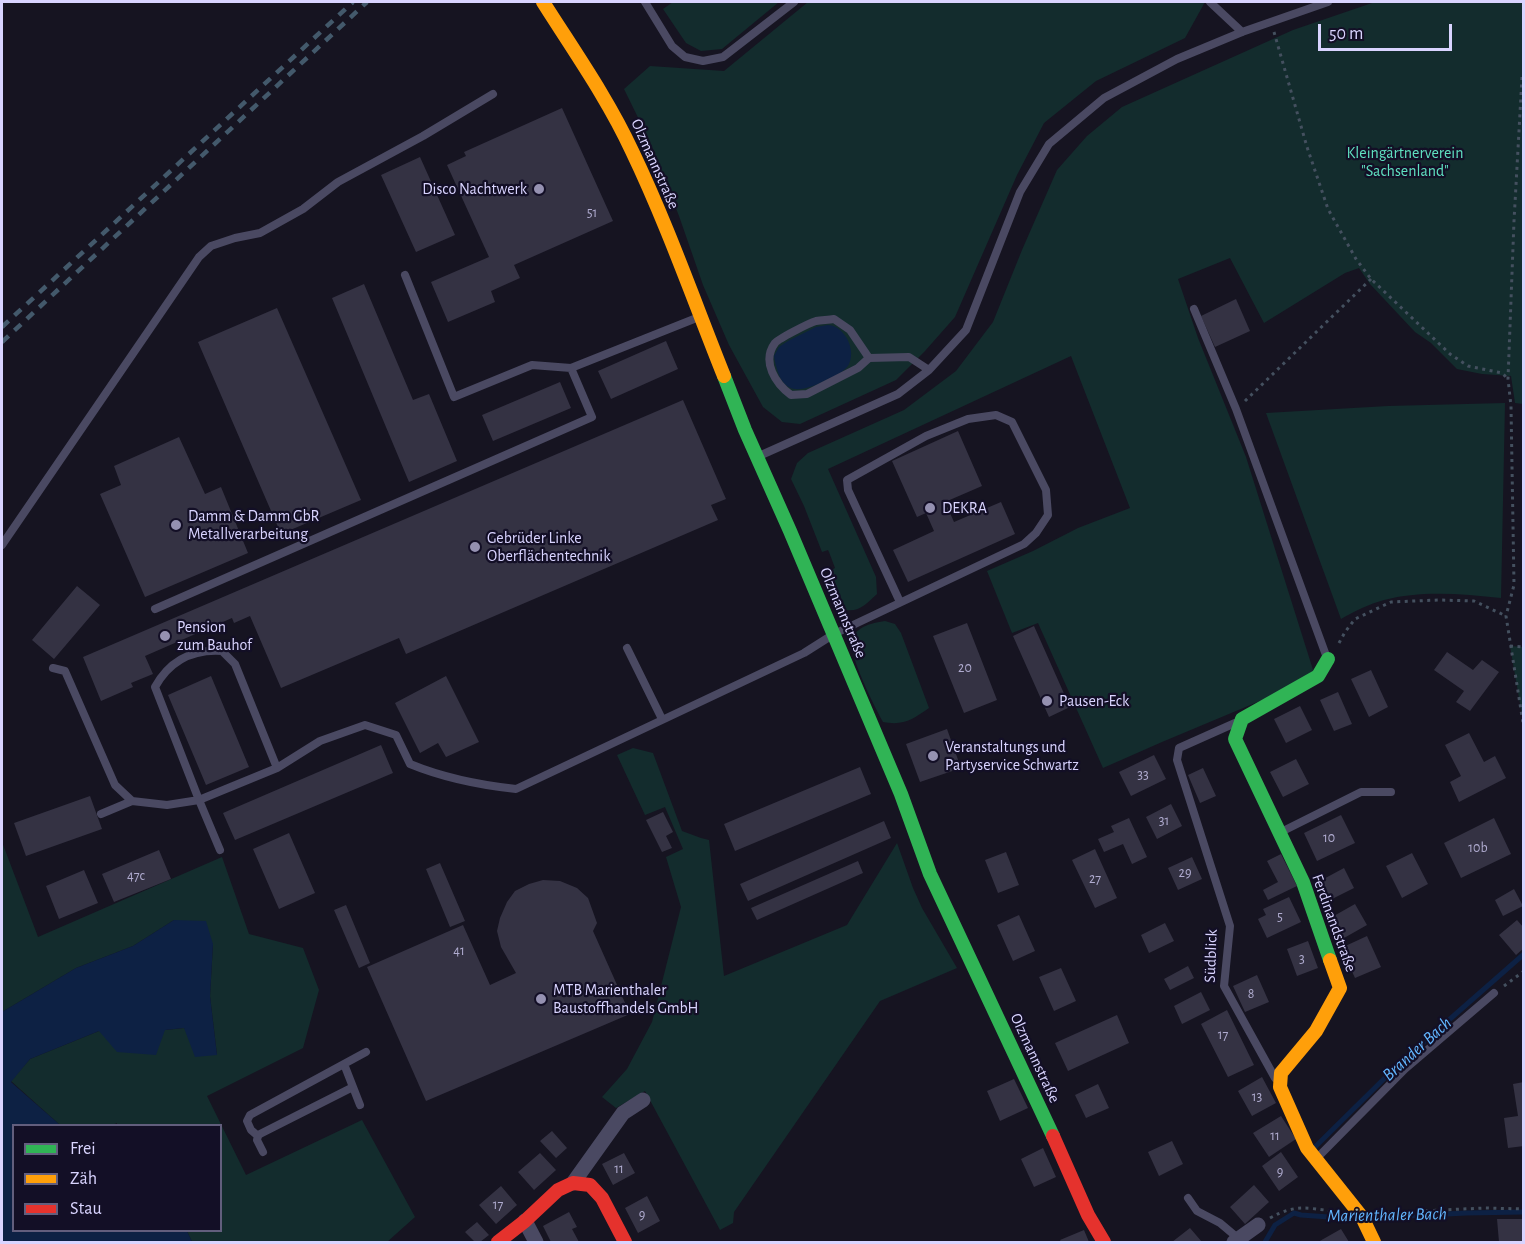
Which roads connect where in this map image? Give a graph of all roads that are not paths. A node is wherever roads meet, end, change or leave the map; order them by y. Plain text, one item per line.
1 (543, 2) edge
2 (645, 2) edge
3 (794, 2) edge
4 (1210, 2) edge
5 (1328, 2) edge
6 (1242, 32) junction
7 (493, 94) dead end
8 (405, 275) dead end
9 (1194, 309) dead end
10 (700, 316) junction
11 (869, 358) junction
12 (571, 368) junction
13 (929, 370) junction
14 (758, 457) junction
15 (2, 545) edge
16 (900, 602) junction
17 (156, 609) dead end
18 (834, 634) junction
19 (627, 648) dead end
20 (1328, 659) joint
21 (53, 668) dead end
22 (662, 719) junction
23 (1242, 719) junction
24 (277, 768) junction
25 (1391, 792) dead end
26 (199, 800) junction
27 (132, 801) junction
28 (101, 814) dead end
29 (1279, 833) junction
30 (220, 850) dead end
31 (1494, 993) road end
32 (366, 1052) dead end
33 (344, 1064) junction
34 (353, 1087) junction
35 (1280, 1087) junction
36 (643, 1100) dead end
37 (360, 1106) dead end
38 (258, 1136) junction
39 (263, 1152) dead end
40 (1316, 1159) junction
41 (573, 1183) junction
42 (1188, 1198) dead end
43 (525, 1221) junction
44 (1258, 1224) road end
45 (1236, 1241) edge
46 (498, 1242) edge
47 (536, 1242) edge
48 (625, 1242) edge
49 (1104, 1242) edge
50 (1374, 1242) edge

1 - 10 main road, Olzmannstraße
2 - 3 lane
4 - 6 lane
5 - 6 lane
6 - 13 lane
7 - 15 lane
8 - 12 lane
9 - 20 lane
10 - 12 lane
10 - 14 main road, Olzmannstraße
11 - 11 lane
11 - 13 lane
12 - 17 lane
13 - 14 lane
14 - 18 main road, Olzmannstraße
16 - 16 lane
16 - 18 lane
18 - 22 lane
18 - 49 main road, Olzmannstraße
19 - 22 lane
20 - 23 main road
21 - 27 lane
22 - 24 lane
23 - 29 main road, Ferdinandstraße
23 - 35 lane, Südblick
24 - 26 lane
24 - 26 lane
25 - 29 lane
26 - 27 lane
26 - 30 lane
27 - 28 lane
29 - 35 main road, Ferdinandstraße
31 - 40 lane
32 - 33 lane
33 - 34 lane
33 - 38 lane
34 - 37 lane
34 - 38 lane
35 - 40 main road
36 - 41 street
38 - 39 lane
40 - 50 main road
41 - 43 main road
41 - 48 main road
42 - 45 lane
43 - 46 main road
43 - 47 street
44 - 45 street

